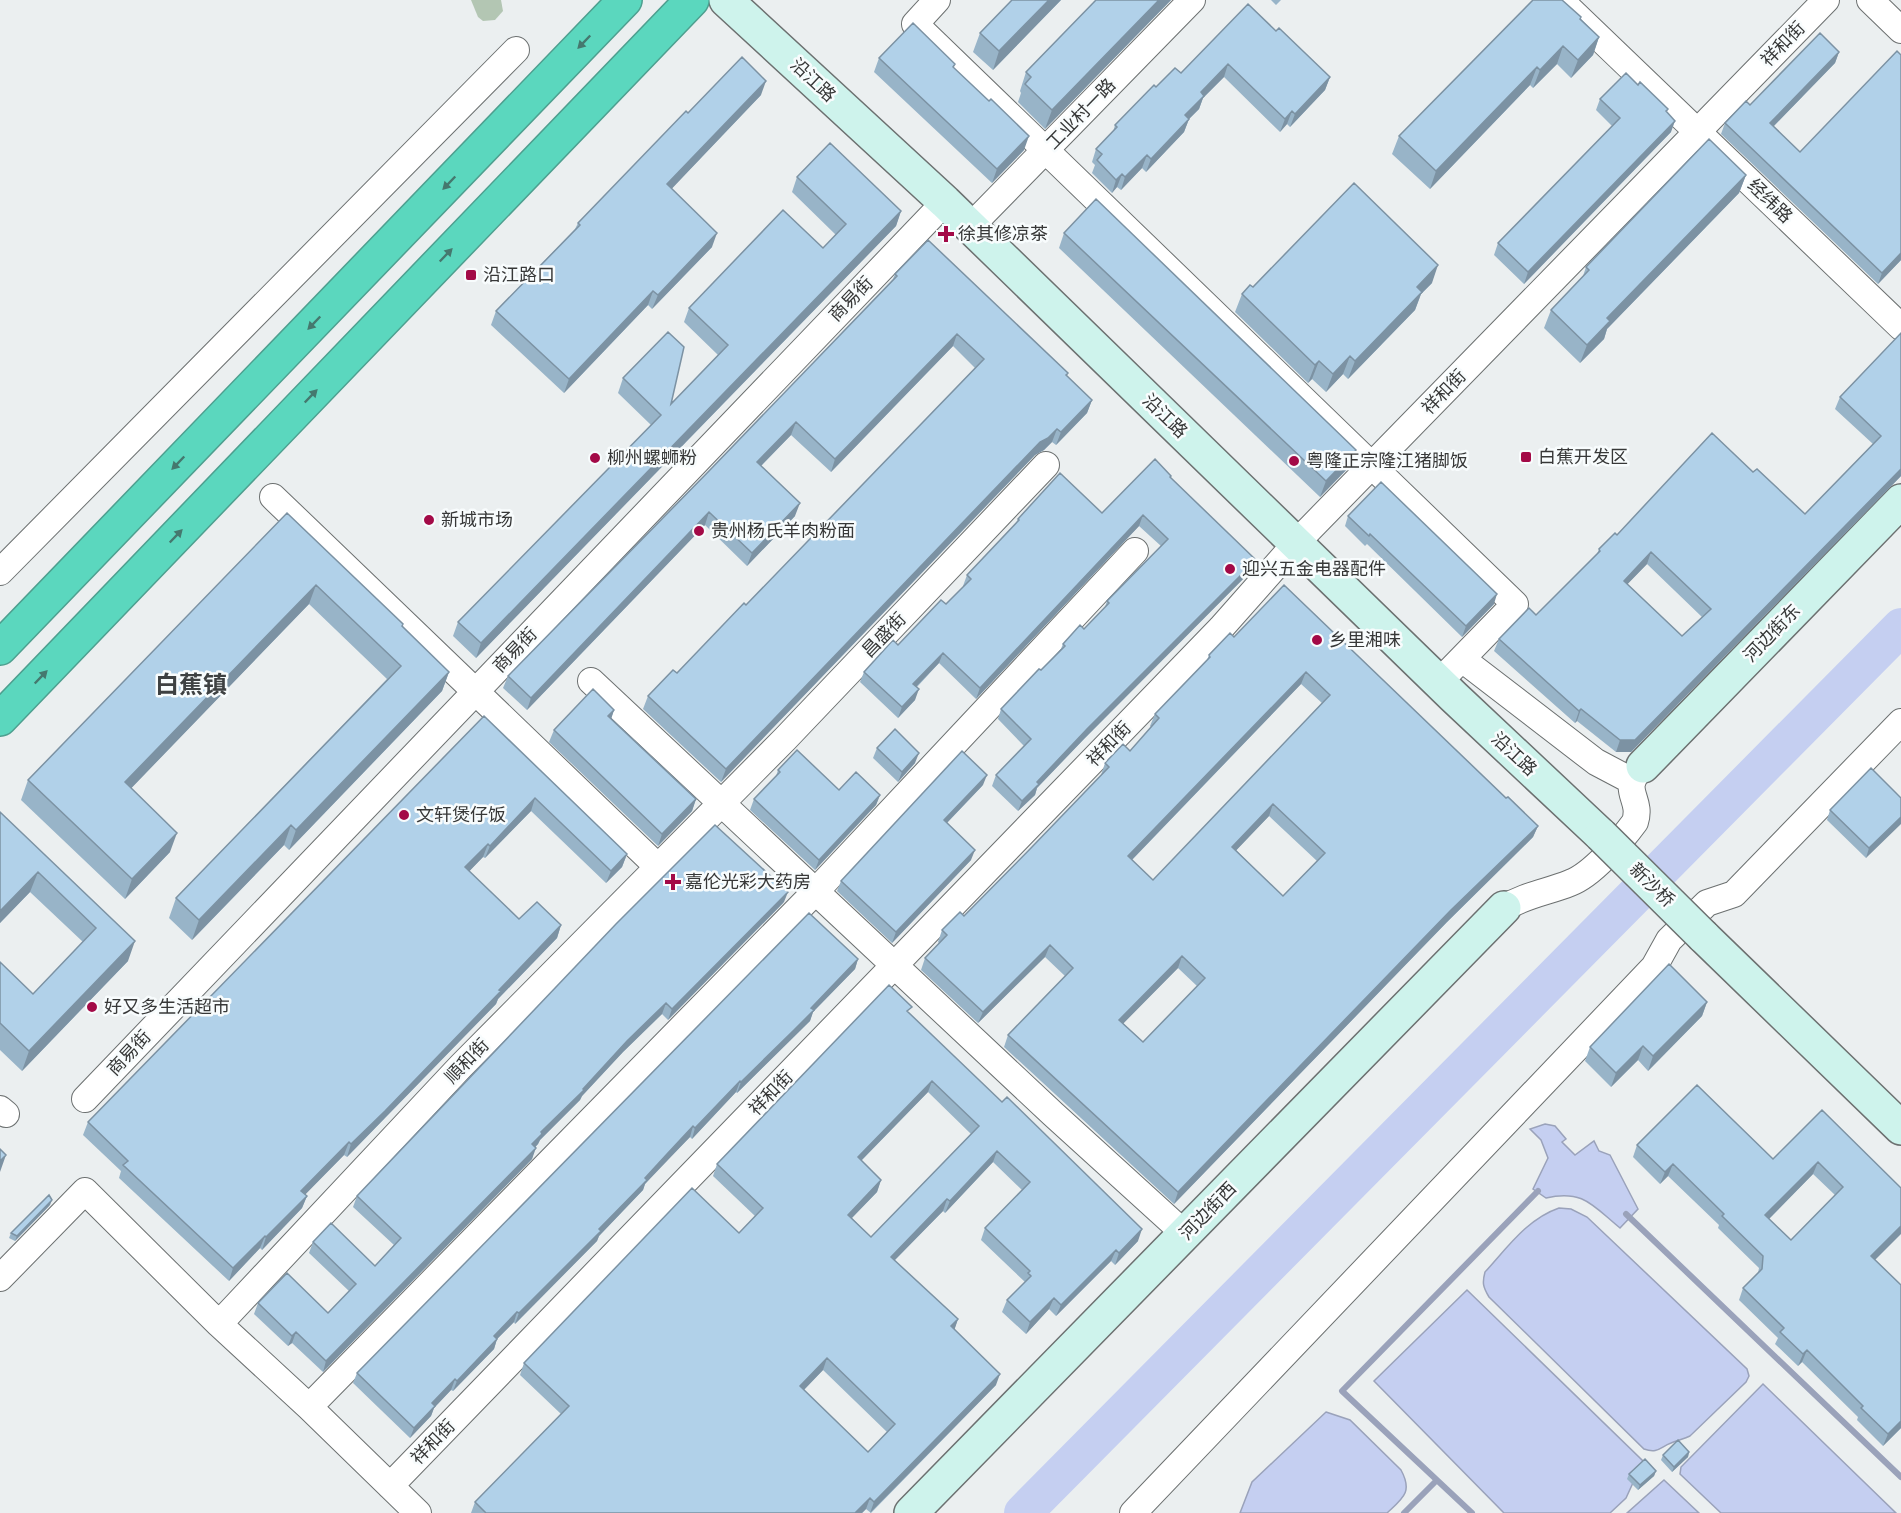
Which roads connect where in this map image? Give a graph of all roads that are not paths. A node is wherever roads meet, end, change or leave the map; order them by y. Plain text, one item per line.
1 (625, 0) edge
2 (692, 0) edge
3 (726, 0) edge
4 (937, 0) edge
5 (1192, 0) edge
6 (1560, 0) edge
7 (1826, 0) edge
8 (1870, 0) edge
9 (1901, 30) edge
10 (516, 50) dead end
11 (1698, 131) junction
12 (1045, 150) junction
13 (945, 202) junction
14 (969, 227) junction
15 (1901, 327) edge
16 (1046, 465) dead end
17 (1372, 465) junction
18 (273, 497) dead end
19 (1901, 501) edge
20 (1297, 542) junction
21 (1135, 551) dead end
22 (0, 572) edge
23 (0, 648) edge
24 (1462, 658) junction
25 (591, 681) dead end
26 (1439, 682) junction
27 (475, 692) junction
28 (0, 719) edge
29 (1901, 722) edge
30 (1637, 773) junction
31 (721, 803) junction
32 (1601, 835) joint
33 (658, 867) junction
34 (816, 891) junction
35 (1504, 908) joint
36 (895, 966) junction
37 (85, 1099) dead end
38 (1901, 1128) edge
39 (1185, 1234) junction
40 (0, 1278) edge
41 (219, 1324) junction
42 (309, 1407) junction
43 (390, 1486) junction
44 (418, 1513) edge
45 (911, 1513) edge
46 (1133, 1513) edge

1 -> 23 highway
28 -> 2 highway
3 - 13 street, 沿江路
4 - 12 street
5 - 12 street, 工业村一路
6 - 11 street, 经纬路
7 - 11 street, 祥和街
8 - 9 street
10 - 22 street
11 - 15 street, 经纬路
11 - 17 street, 祥和街
12 - 14 street, 工业村一路
12 - 17 street
13 - 14 street, 沿江路
13 - 27 street, 商易街
14 - 20 street, 沿江路
16 - 31 street, 昌盛街
17 - 20 street, 祥和街
17 - 24 street
18 - 27 street
19 - 30 street, 河边街东
20 - 26 street, 沿江路
20 - 36 street, 祥和街
21 - 34 street
24 - 26 street
24 - 30 street
25 - 31 street
26 - 32 street, 沿江路
27 - 33 street
27 - 37 street, 商易街
29 - 46 street
30 - 35 street
31 - 33 street, 順和街
31 - 34 street
32 - 38 street, 新沙桥, bridge
33 - 41 street, 順和街
34 - 36 street
34 - 42 street
35 - 39 street, 河边街西
36 - 39 street
36 - 43 street, 祥和街
39 - 45 street, 河边街西
40 - 41 street
41 - 42 street
42 - 43 street
43 - 44 street

